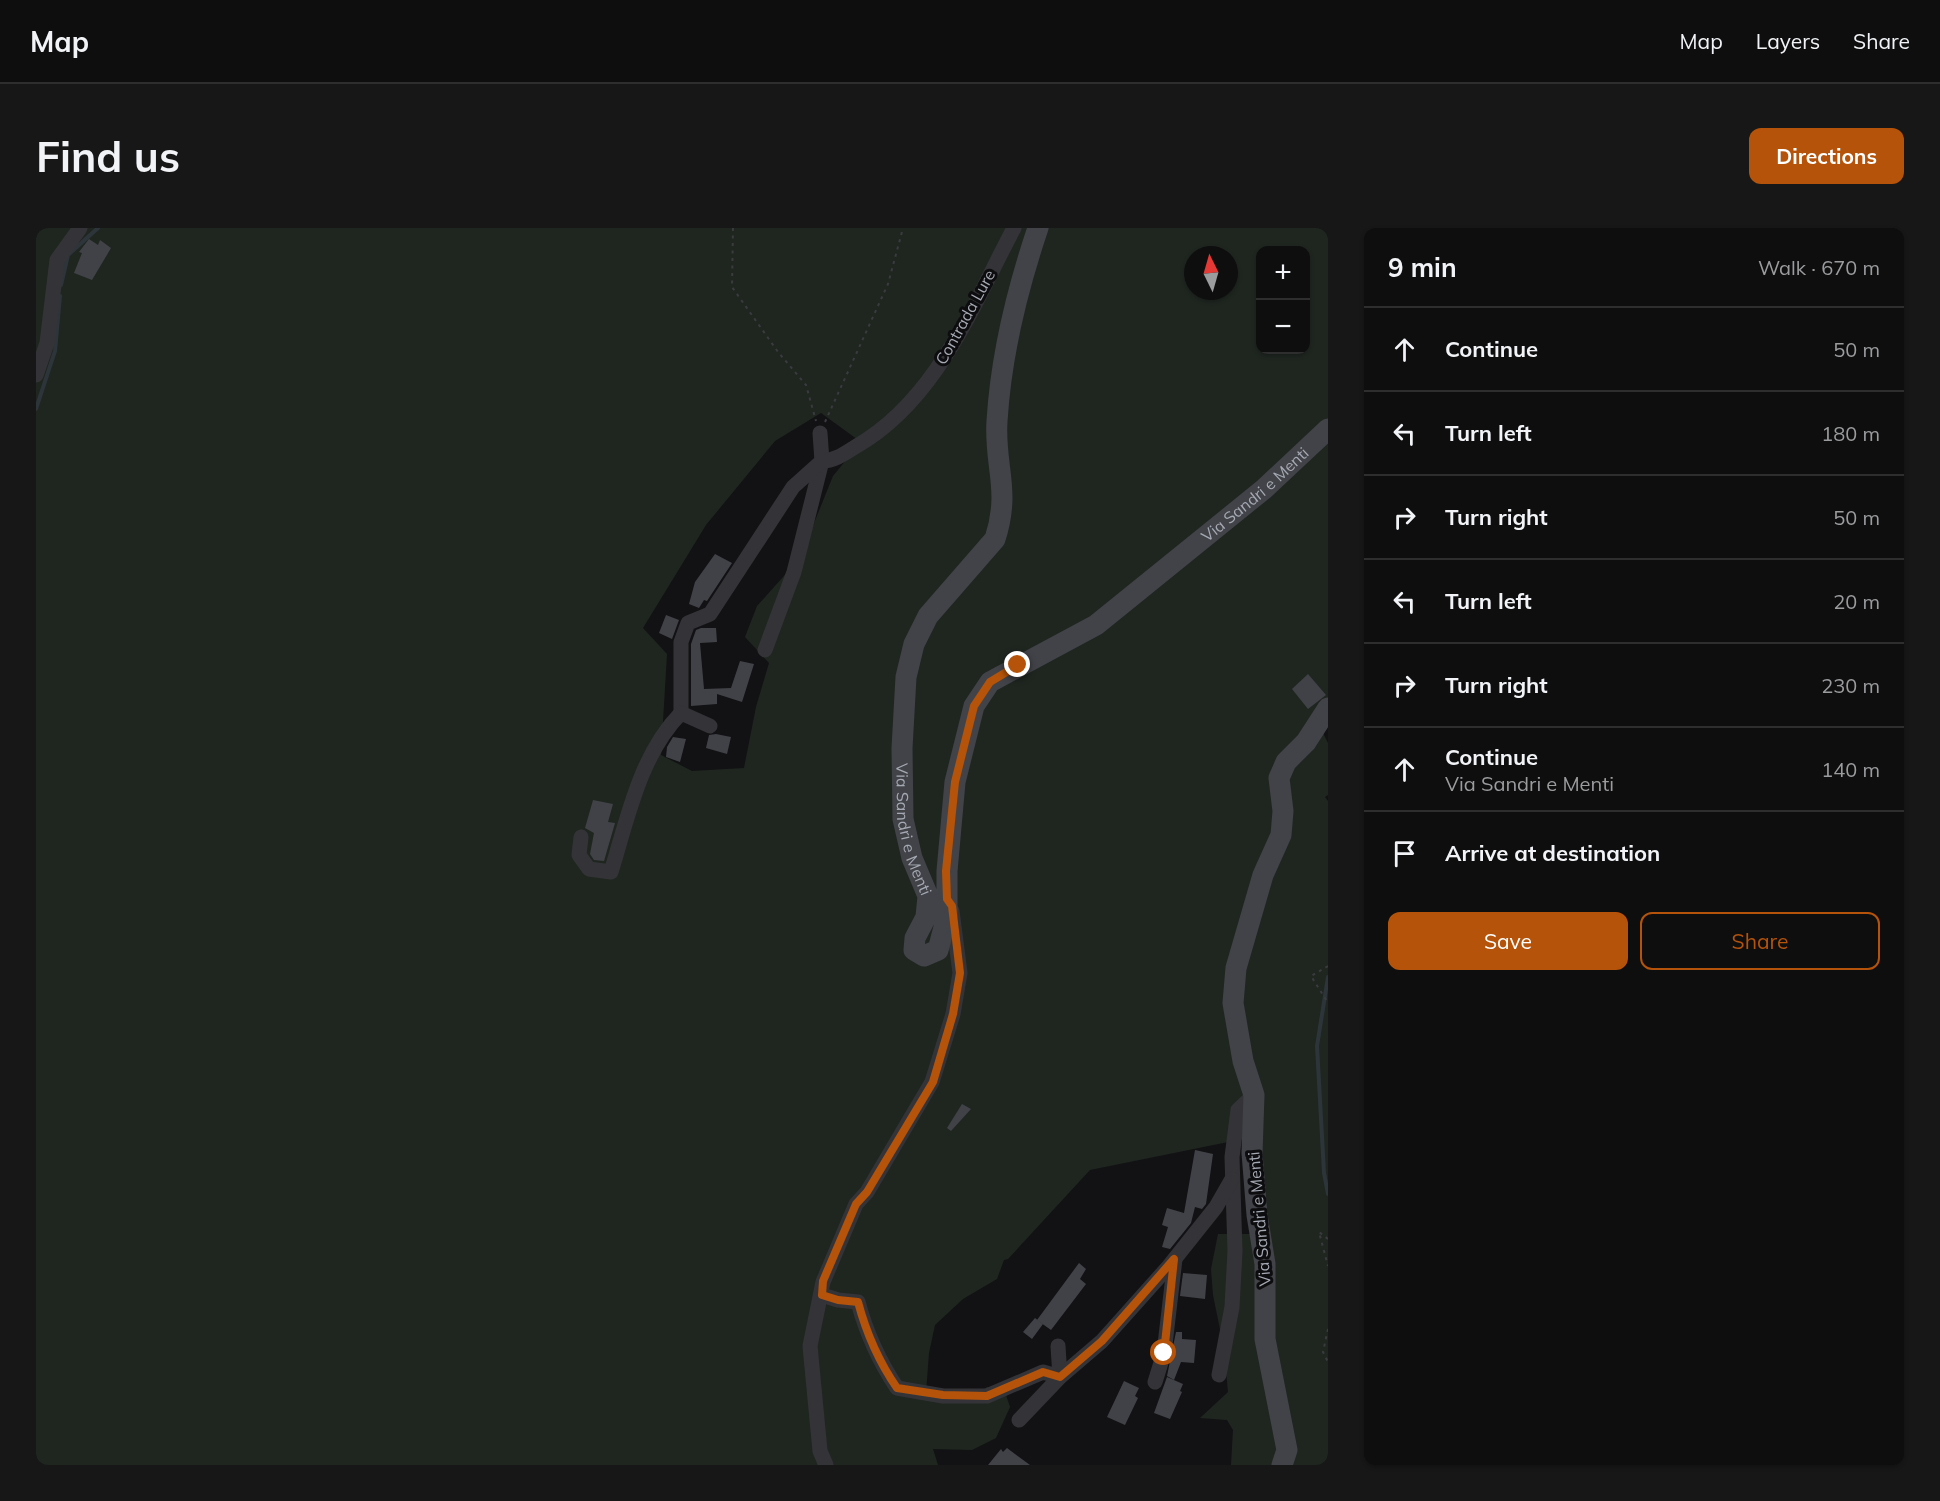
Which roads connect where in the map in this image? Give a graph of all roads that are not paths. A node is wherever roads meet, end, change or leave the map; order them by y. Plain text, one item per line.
1 (80, 228) edge
2 (1014, 228) edge
3 (1038, 228) edge
4 (36, 375) edge
5 (1328, 429) edge
6 (820, 433) road end
7 (822, 461) junction
8 (765, 650) dead end
9 (1328, 708) edge
10 (681, 713) junction
11 (710, 726) dead end
12 (581, 837) dead end
13 (947, 899) junction
14 (1254, 1095) junction
15 (1232, 1179) junction
16 (1174, 1259) junction
17 (822, 1295) junction
18 (1058, 1346) dead end
19 (1219, 1375) dead end
20 (1060, 1377) junction
21 (1155, 1382) dead end
22 (1019, 1420) dead end
23 (826, 1465) edge
24 (1282, 1465) edge

1 - 4 street
2 - 7 street, Contrada Lure
3 - 13 main road, Via Sandri e Menti
5 - 13 main road, Via Sandri e Menti
6 - 7 street
7 - 8 street
7 - 10 street
9 - 14 main road, Via Sandri e Menti
10 - 11 street
10 - 12 street
13 - 17 street
14 - 15 street
14 - 24 main road, Via Sandri e Menti
15 - 16 street
15 - 19 street
16 - 20 street
16 - 21 street
17 - 20 street
17 - 23 street
18 - 20 street
20 - 22 street

